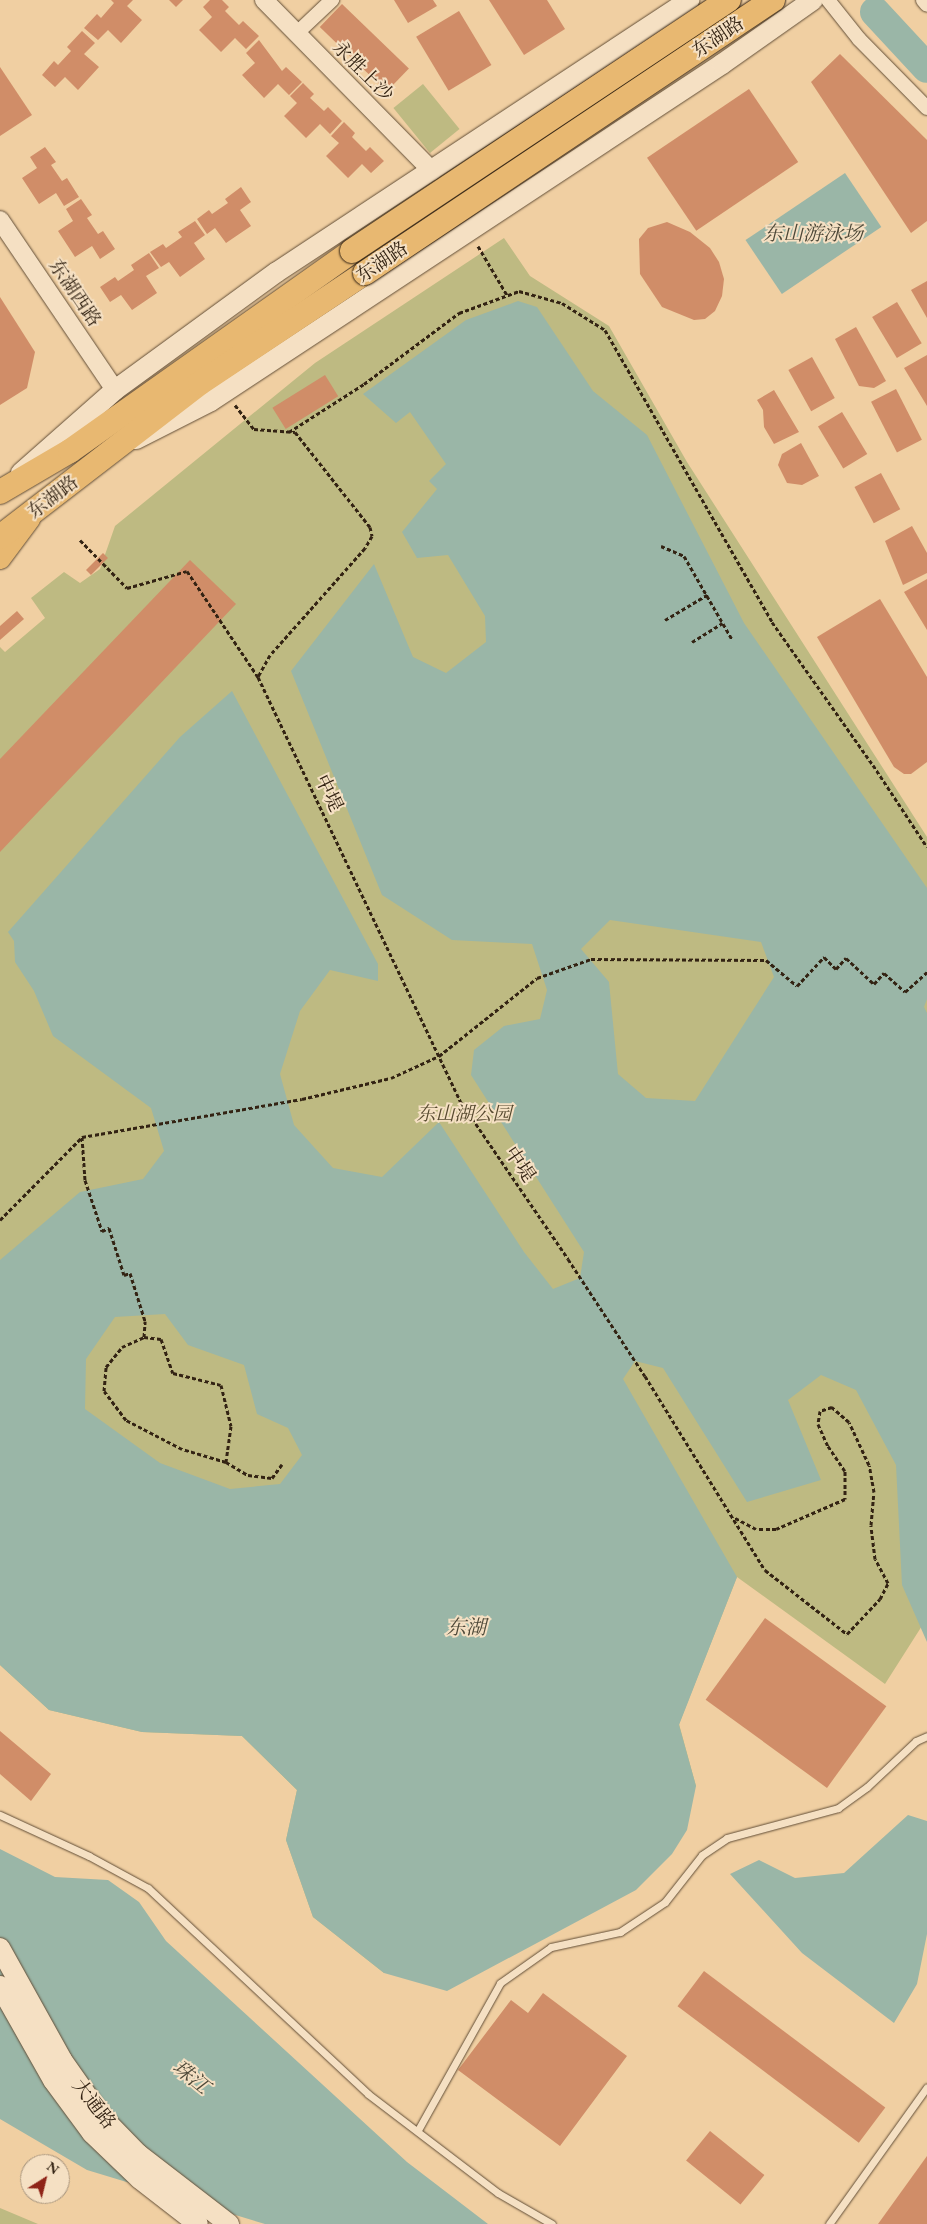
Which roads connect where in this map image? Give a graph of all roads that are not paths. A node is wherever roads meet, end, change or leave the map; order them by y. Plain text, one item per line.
1 (264, 0) edge
2 (332, 0) edge
3 (729, 0) edge
4 (773, 0) edge
5 (812, 0) edge
6 (828, 0) edge
7 (923, 0) edge
8 (687, 1) edge
9 (927, 4) edge
10 (296, 34) junction
11 (722, 64) junction
12 (927, 108) edge
13 (432, 171) junction
14 (0, 220) edge
15 (115, 390) junction
16 (123, 444) junction
17 (3, 489) edge
18 (36, 510) junction
19 (0, 537) edge
20 (0, 558) edge
21 (927, 1736) edge
22 (0, 1815) edge
23 (0, 1948) edge
24 (0, 1986) edge
25 (927, 2087) edge
26 (418, 2130) junction
27 (198, 2224) edge
28 (229, 2224) edge
29 (552, 2224) edge
30 (829, 2224) edge

1 - 10 street, 永胜上沙
2 - 10 street
3 - 17 highway, 东湖路, bridge
4 - 16 highway, 东湖路, bridge
5 - 11 main road
6 - 12 street
7 - 9 street
8 - 11 main road
8 - 13 main road
10 - 13 street, 永胜上沙
11 - 16 main road
13 - 15 main road
14 - 15 street, 东湖西路
15 - 17 main road
16 - 18 highway, 东湖路
18 - 19 highway, 东湖路
18 - 20 main road
21 - 26 lane
22 - 26 lane
23 - 28 main road, 大通路
24 - 27 main road, 大通路
25 - 30 lane
26 - 29 lane

